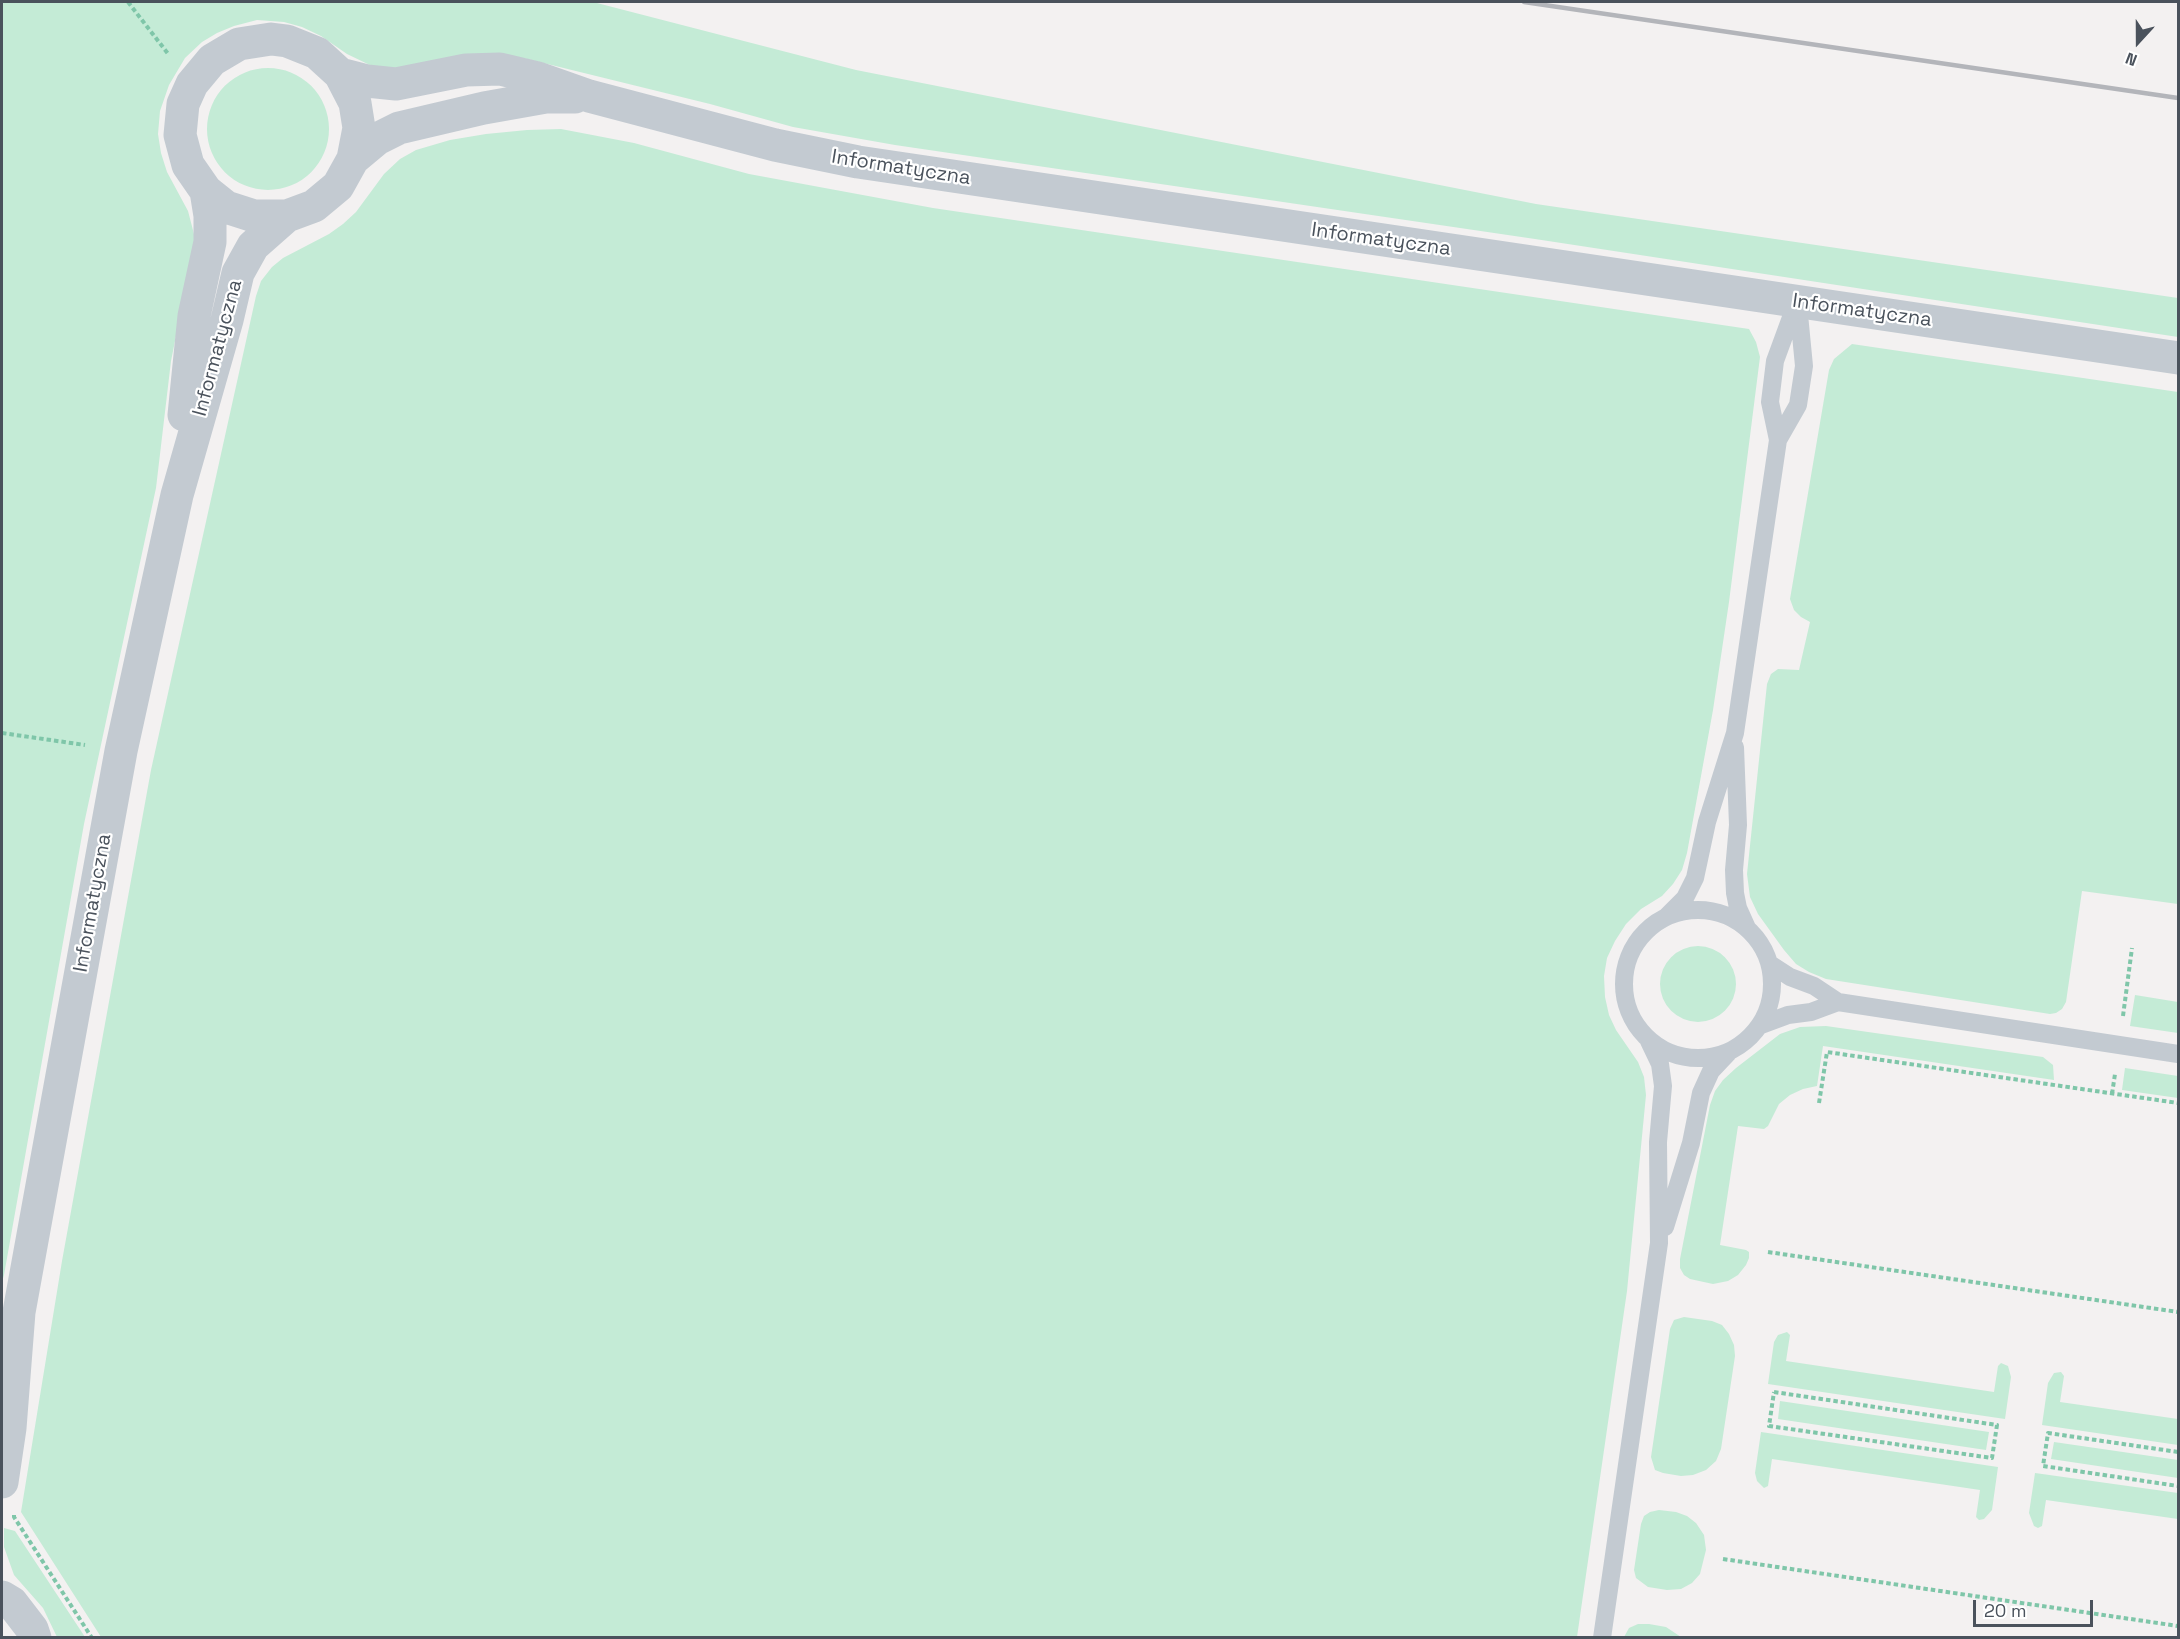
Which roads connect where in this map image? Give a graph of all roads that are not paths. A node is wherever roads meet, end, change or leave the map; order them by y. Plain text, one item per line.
1 (340, 74) junction
2 (589, 96) junction
3 (353, 159) junction
4 (206, 191) junction
5 (287, 216) junction
6 (1797, 301) junction
7 (2178, 358) edge
8 (1778, 440) junction
9 (177, 495) junction
10 (1735, 734) junction
11 (1667, 916) junction
12 (1747, 928) junction
13 (1770, 964) junction
14 (1838, 1002) junction
15 (1761, 1025) junction
16 (1649, 1041) junction
17 (1729, 1052) junction
18 (2178, 1054) edge
19 (1659, 1243) junction
20 (8, 1337) edge
21 (9, 1494) edge
22 (5, 1596) edge
23 (35, 1638) edge
24 (1602, 1638) edge

1 - 2 street, Informatyczna
1 - 3 street, Informatyczna
1 - 4 street, Informatyczna
2 - 3 street, Informatyczna
2 - 6 street, Informatyczna
3 - 5 street, Informatyczna
4 - 5 street, Informatyczna
4 - 9 street, Informatyczna
5 - 9 street, Informatyczna
6 - 7 street, Informatyczna
6 - 8 lane
6 - 8 lane
8 - 10 lane
9 - 20 street, Informatyczna
10 - 11 lane
10 - 12 lane
11 - 12 lane
11 - 16 lane
12 - 13 lane
13 - 14 lane
13 - 15 lane
14 - 15 lane
14 - 18 lane
15 - 17 lane
16 - 17 lane
16 - 19 lane
17 - 19 lane
19 - 24 lane
20 - 21 street, Informatyczna
22 - 23 street

